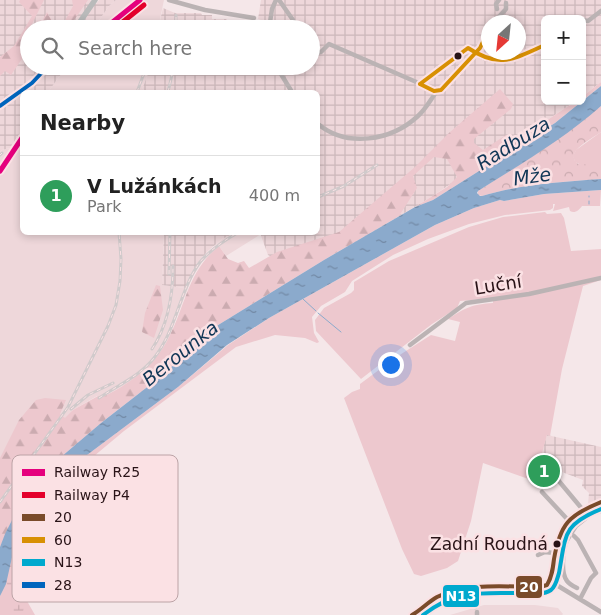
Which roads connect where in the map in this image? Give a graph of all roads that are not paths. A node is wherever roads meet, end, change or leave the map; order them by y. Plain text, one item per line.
1 (95, 0) edge
2 (169, 0) edge
3 (276, 0) edge
4 (279, 0) edge
5 (498, 1) edge
6 (506, 1) edge
7 (183, 2) edge
8 (500, 10) junction
9 (601, 11) edge
10 (498, 15) edge
11 (254, 18) dead end
12 (81, 20) edge
13 (270, 20) edge
14 (293, 20) edge
15 (586, 21) edge
16 (541, 47) edge
17 (481, 48) edge
18 (320, 52) edge
19 (526, 52) edge
20 (475, 53) junction
21 (481, 57) edge
22 (41, 75) edge
23 (282, 75) edge
24 (26, 90) edge
25 (291, 90) edge
26 (437, 91) junction
27 (20, 94) edge
28 (0, 106) edge
29 (320, 126) edge
30 (601, 278) edge
31 (410, 345) dead end
32 (553, 474) dead end
33 (542, 492) dead end
34 (601, 502) edge
35 (583, 510) junction
36 (601, 511) edge
37 (568, 520) junction
38 (572, 535) junction
39 (554, 553) junction
40 (538, 555) dead end
41 (598, 573) edge
42 (550, 581) junction
43 (470, 588) junction
44 (576, 588) dead end
45 (580, 599) junction
46 (476, 612) edge
47 (601, 612) edge
48 (412, 615) edge

1 - 12 main road
2 - 7 street
3 - 13 street
4 - 14 street
5 - 8 street
6 - 8 street
7 - 11 street
8 - 10 street
9 - 15 street
16 - 19 street
17 - 20 street
18 - 26 street
20 - 21 street
20 - 26 street
22 - 24 main road
23 - 25 street
26 - 29 street
27 - 28 main road
30 - 31 street, Luční
32 - 35 street
33 - 37 street
34 - 35 street
35 - 37 street
36 - 38 street
37 - 39 street
38 - 41 street
38 - 44 street
39 - 40 street
39 - 42 street
41 - 45 street
42 - 43 street
42 - 45 street
43 - 46 street
43 - 48 street
45 - 47 street

